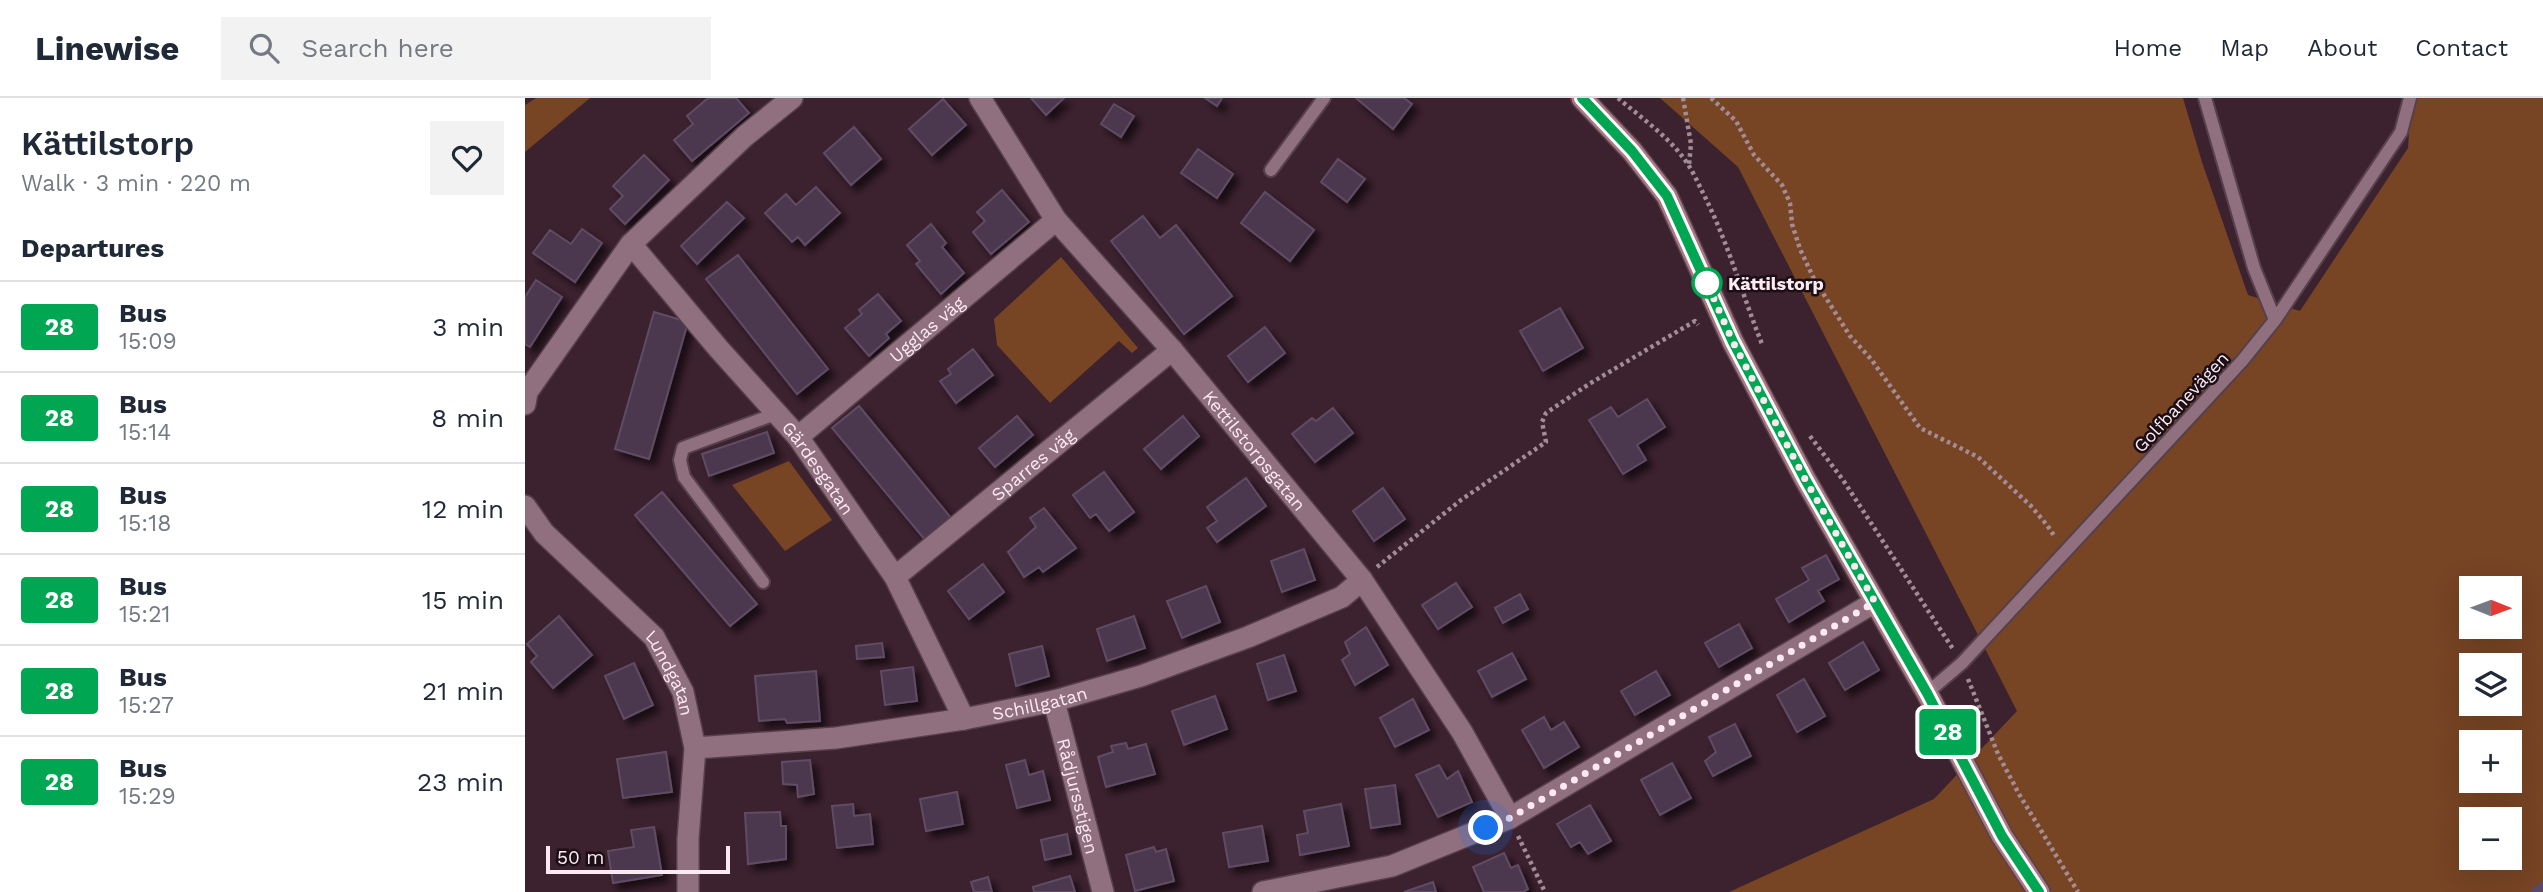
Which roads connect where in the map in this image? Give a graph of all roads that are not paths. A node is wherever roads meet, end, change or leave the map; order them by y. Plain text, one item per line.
1 (792, 98) edge
2 (980, 98) edge
3 (1324, 98) edge
4 (1582, 98) edge
5 (2206, 98) edge
6 (2410, 98) edge
7 (1272, 170) dead end
8 (1056, 220) junction
9 (631, 244) junction
10 (2275, 320) junction
11 (1172, 350) junction
12 (525, 404) edge
13 (778, 413) junction
14 (799, 437) junction
15 (525, 506) edge
16 (895, 577) junction
17 (1362, 579) junction
18 (764, 582) dead end
19 (1875, 602) junction
20 (1927, 693) junction
21 (1053, 701) junction
22 (964, 719) junction
23 (695, 748) junction
24 (1510, 818) junction
25 (688, 892) edge
26 (1103, 892) edge
27 (1262, 892) edge
28 (2039, 892) edge

1 - 9 street
2 - 8 street, Kettilstorpsgatan
3 - 7 lane
4 - 19 street
5 - 10 lane
6 - 10 lane, Golfbanevägen
8 - 11 street, Kettilstorpsgatan
8 - 14 street, Ugglas väg
9 - 12 street
9 - 13 street, Gärdesgatan
10 - 20 lane, Golfbanevägen
11 - 16 street, Sparres väg
11 - 17 street, Kettilstorpsgatan
13 - 14 street, Gärdesgatan
13 - 18 lane
14 - 16 street, Gärdesgatan
15 - 23 street, Lundgatan
16 - 22 street, Gärdesgatan
17 - 21 street, Schillgatan
17 - 24 street, Kettilstorpsgatan
19 - 20 street
19 - 24 street
20 - 28 street
21 - 22 street, Schillgatan
21 - 26 street, Rådjursstigen
22 - 23 street, Schillgatan
23 - 25 street, Lundgatan
24 - 27 street

